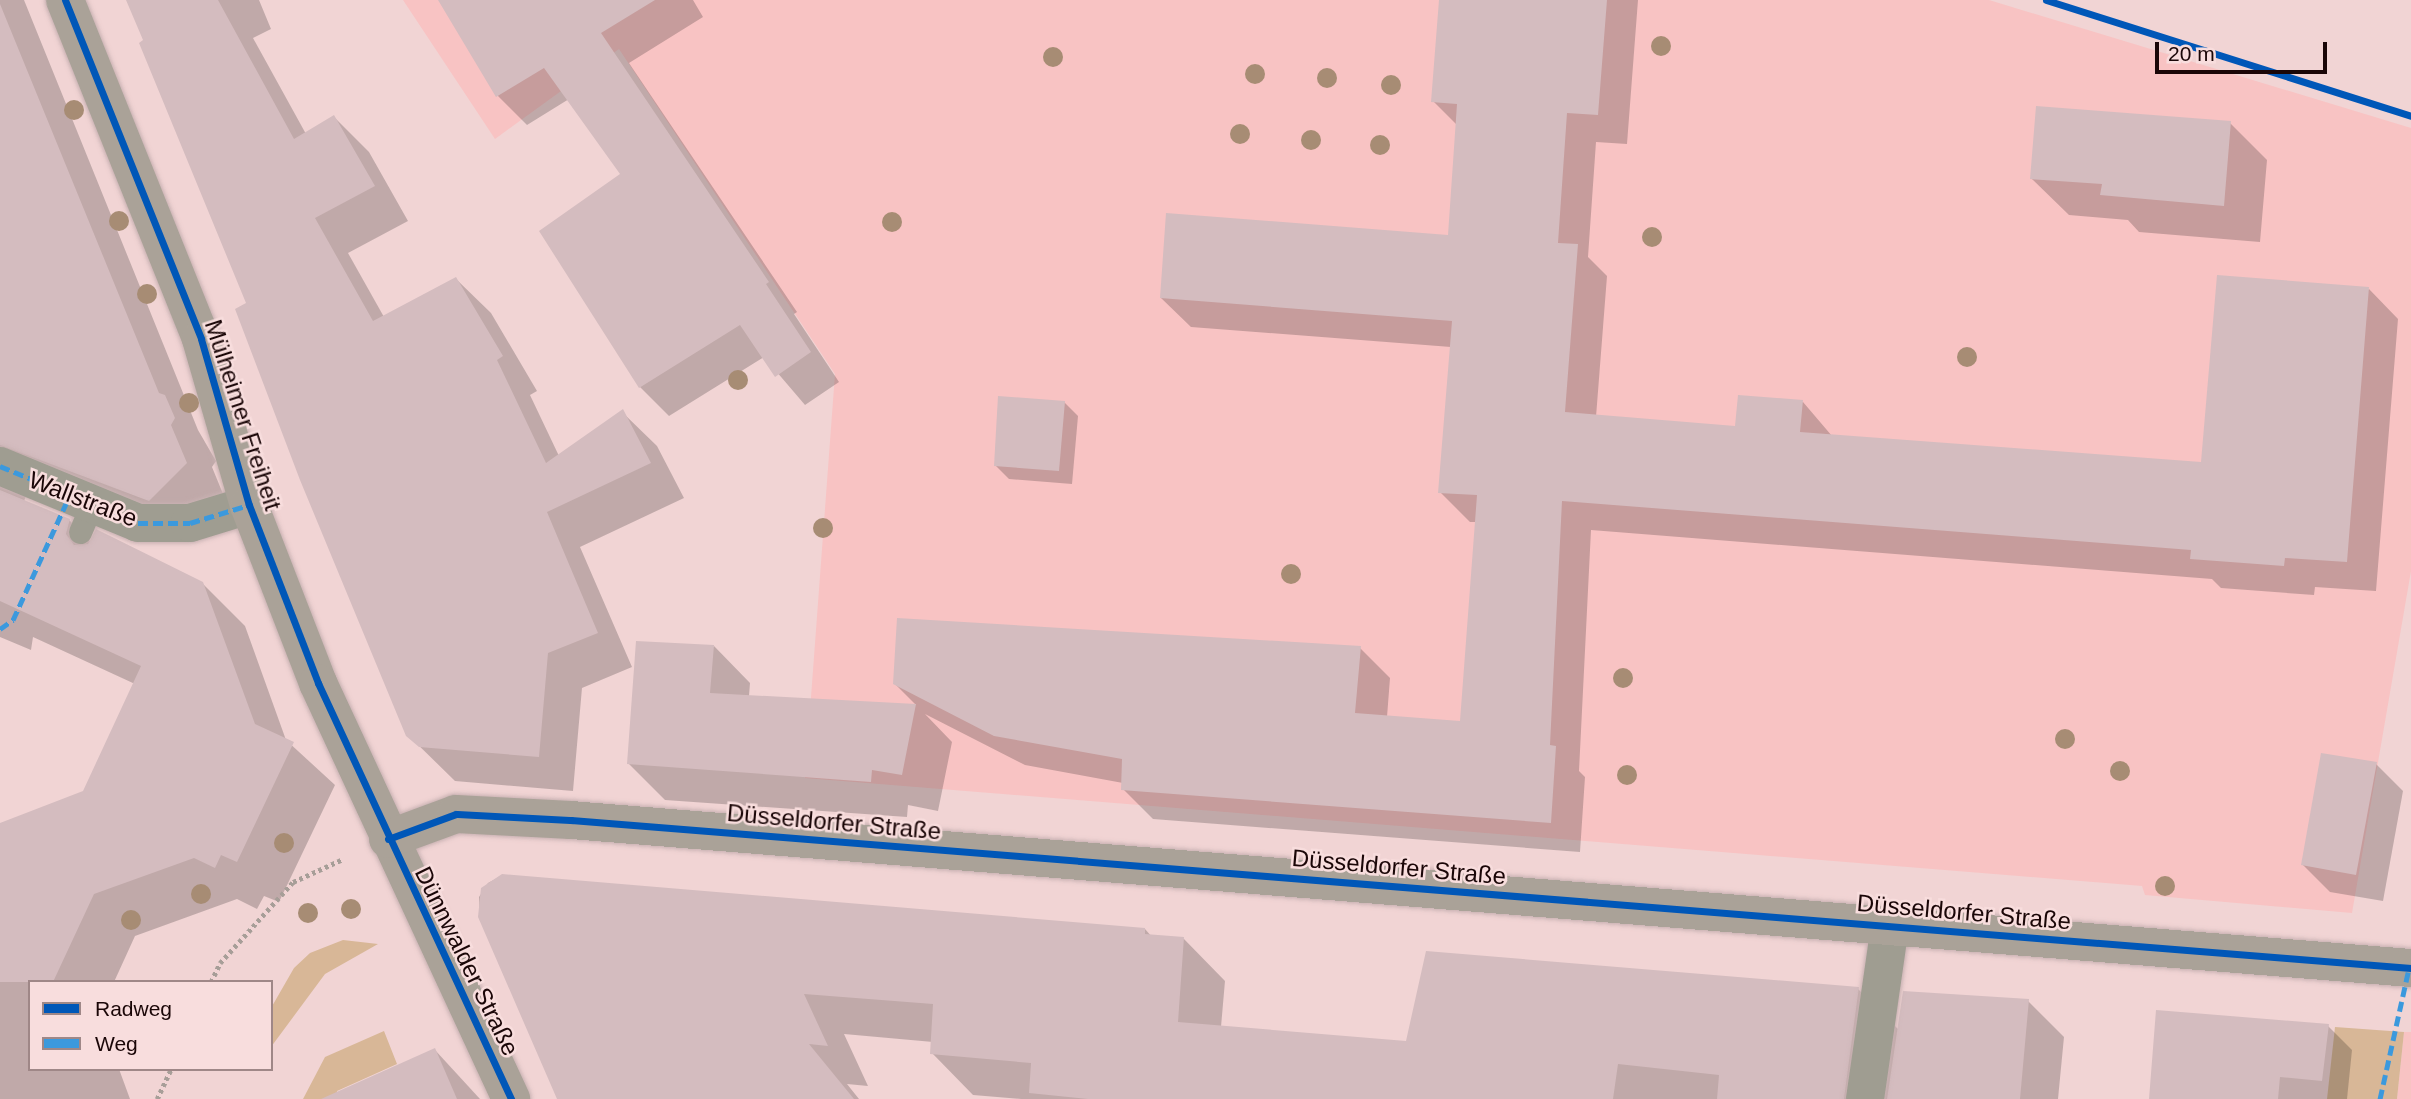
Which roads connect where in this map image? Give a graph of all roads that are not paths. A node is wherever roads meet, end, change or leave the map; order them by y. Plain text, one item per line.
1 (65, 0) edge
2 (0, 467) edge
3 (249, 505) junction
4 (388, 839) junction
5 (1890, 926) junction
6 (2410, 962) edge
7 (510, 1099) edge
8 (1865, 1099) edge

1 - 3 street, Mülheimer Freiheit
2 - 3 street, Wallstraße
3 - 4 street, Mülheimer Freiheit
4 - 5 street, Düsseldorfer Straße
4 - 7 street, Dünnwalder Straße
5 - 6 street, Düsseldorfer Straße
5 - 8 street

